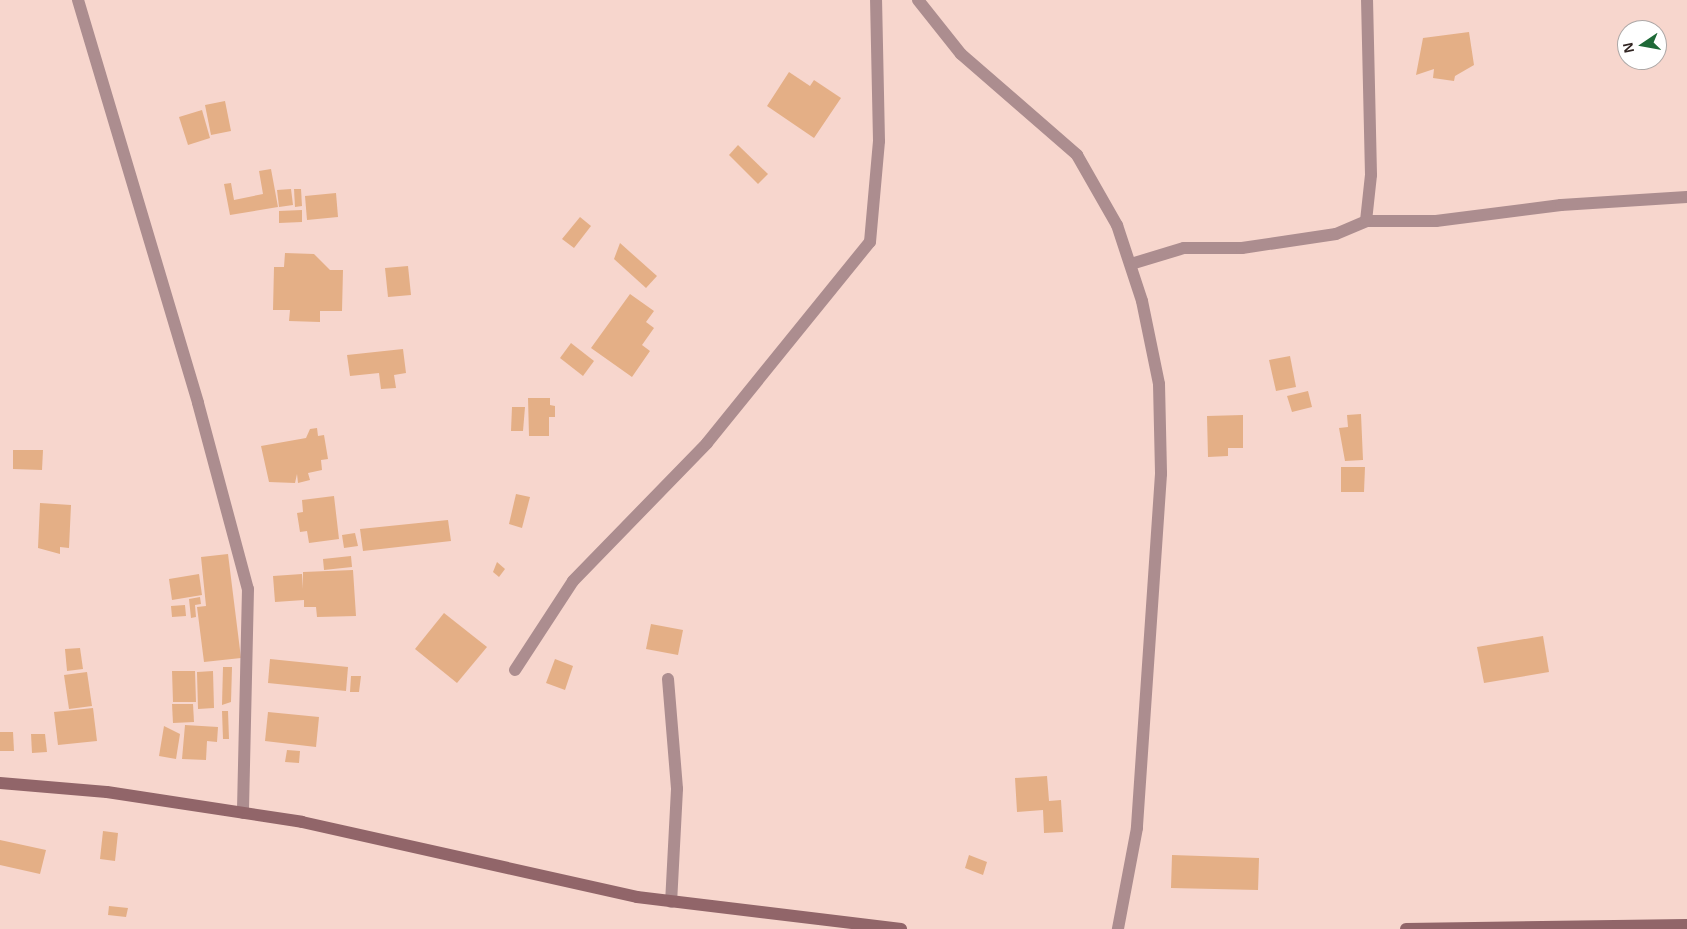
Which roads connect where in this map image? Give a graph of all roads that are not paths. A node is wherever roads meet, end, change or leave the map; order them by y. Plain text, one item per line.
1 (78, 0) edge
2 (876, 0) edge
3 (918, 0) edge
4 (1367, 0) edge
5 (1687, 197) edge
6 (1366, 221) junction
7 (1131, 264) junction
8 (515, 670) dead end
9 (668, 679) dead end
10 (0, 783) edge
11 (243, 813) junction
12 (671, 902) junction
13 (1687, 924) edge
14 (901, 929) edge
15 (1118, 929) edge
16 (1406, 929) edge

1 - 11 street
2 - 8 street
3 - 7 street
4 - 6 street
5 - 6 street
6 - 7 street
7 - 15 street
9 - 12 street
10 - 11 street
11 - 12 street
12 - 14 street
13 - 16 street

